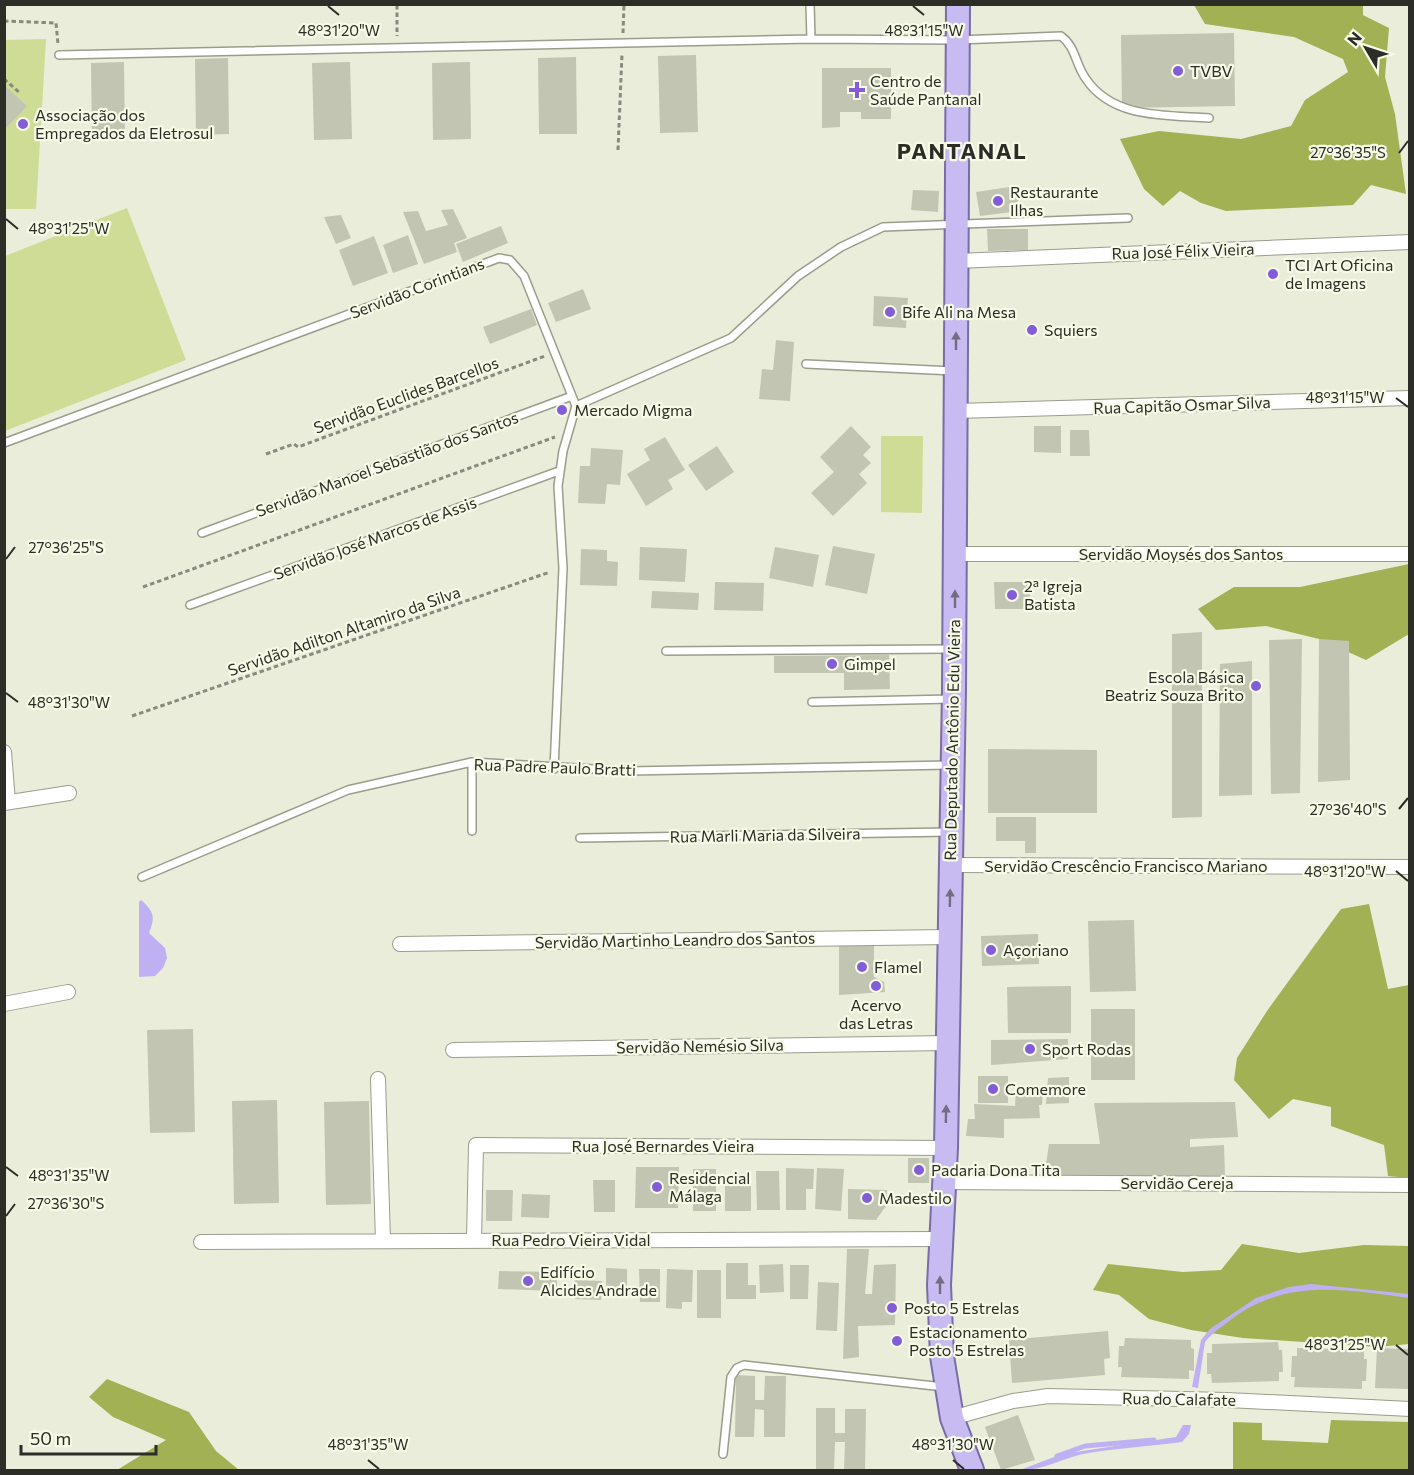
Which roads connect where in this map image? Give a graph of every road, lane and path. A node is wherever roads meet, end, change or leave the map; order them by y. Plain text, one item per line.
1 (377, 4) edge
2 (418, 4) edge
3 (624, 4) edge
4 (810, 4) edge
5 (958, 4) edge
6 (396, 5) edge
7 (4, 21) edge
8 (397, 30) dead end
9 (811, 39) junction
10 (957, 40) junction
11 (622, 43) junction
12 (59, 55) joint
13 (4, 79) edge
14 (20, 93) dead end
15 (1209, 118) dead end
16 (618, 150) dead end
17 (1128, 218) dead end
18 (956, 224) junction
19 (1410, 242) edge
20 (956, 261) junction
21 (555, 352) junction
22 (806, 364) dead end
23 (956, 371) junction
24 (572, 396) junction
25 (1410, 398) edge
26 (576, 406) junction
27 (956, 411) junction
28 (568, 433) junction
29 (4, 443) edge
30 (266, 454) dead end
31 (559, 471) junction
32 (202, 533) dead end
33 (955, 554) junction
34 (1407, 554) dead end
35 (564, 568) junction
36 (143, 587) dead end
37 (190, 605) dead end
38 (955, 649) junction
39 (666, 651) dead end
40 (954, 699) junction
41 (812, 702) dead end
42 (132, 716) dead end
43 (4, 752) edge
44 (472, 762) junction
45 (952, 765) junction
46 (554, 769) junction
47 (69, 793) dead end
48 (6, 802) edge
49 (472, 831) dead end
50 (951, 832) junction
51 (580, 838) dead end
52 (950, 865) junction
53 (1410, 867) edge
54 (142, 877) dead end
55 (949, 937) junction
56 (400, 944) dead end
57 (68, 992) dead end
58 (4, 1004) edge
59 (948, 1043) junction
60 (453, 1050) dead end
61 (378, 1078) dead end
62 (946, 1148) junction
63 (944, 1182) junction
64 (1410, 1185) edge
65 (941, 1239) junction
66 (474, 1240) junction
67 (383, 1241) junction
68 (201, 1242) dead end
69 (947, 1388) junction
70 (1410, 1409) edge
71 (952, 1418) junction
72 (723, 1454) dead end
73 (972, 1470) edge

1 - 6 path
2 - 6 path
3 - 11 path
4 - 9 lane
5 - 10 main road, Rua Deputado Antônio Edu Vieira
6 - 8 path
7 - 12 path
9 - 10 lane
9 - 11 lane
10 - 15 lane
10 - 18 main road, Rua Deputado Antônio Edu Vieira
11 - 12 lane
11 - 16 path
13 - 14 path
17 - 18 lane
18 - 20 main road, Rua Deputado Antônio Edu Vieira
18 - 26 lane
19 - 20 street, Rua José Félix Vieira
23 -> 20 main road, Rua Deputado Antônio Edu Vieira
21 - 24 lane, Servidão Corintians
21 - 29 lane, Servidão Corintians
21 - 30 path, Servidão Euclides Barcellos
22 - 23 lane
23 - 27 main road, Rua Deputado Antônio Edu Vieira
24 - 26 lane, Servidão Corintians
24 - 32 lane, Servidão Manoel Sebastião dos Santos
25 - 27 street, Rua Capitão Osmar Silva
26 - 28 lane
27 - 33 main road, Rua Deputado Antônio Edu Vieira
28 - 31 lane
28 - 36 path
31 - 35 lane
31 - 37 lane, Servidão José Marcos de Assis
33 - 34 street, Servidão Moysés dos Santos
38 -> 33 main road, Rua Deputado Antônio Edu Vieira
35 - 42 path, Servidão Adilton Altamiro da Silva
35 - 46 lane
38 - 39 lane
38 - 40 main road, Rua Deputado Antônio Edu Vieira
40 - 41 lane
40 - 45 main road, Rua Deputado Antônio Edu Vieira
43 - 48 street
44 - 46 lane, Rua Padre Paulo Bratti
44 - 49 lane
44 - 54 lane, Rua Padre Paulo Bratti
45 - 46 lane, Rua Padre Paulo Bratti
45 - 50 main road, Rua Deputado Antônio Edu Vieira
47 - 48 street
50 - 51 lane, Rua Marli Maria da Silveira
50 - 52 main road, Rua Deputado Antônio Edu Vieira
52 - 53 street, Servidão Crescêncio Francisco Mariano
55 -> 52 main road, Rua Deputado Antônio Edu Vieira
55 - 56 street, Servidão Martinho Leandro dos Santos
55 - 59 main road, Rua Deputado Antônio Edu Vieira
57 - 58 street
59 - 60 street, Servidão Nemésio Silva
62 -> 59 main road, Rua Deputado Antônio Edu Vieira
61 - 67 street
62 - 63 main road, Rua Deputado Antônio Edu Vieira
62 - 66 street, Rua José Bernardes Vieira
63 - 64 street, Servidão Cereja
63 - 65 main road, Rua Deputado Antônio Edu Vieira
65 - 66 street, Rua Pedro Vieira Vidal
69 -> 65 main road, Rua Deputado Antônio Edu Vieira
66 - 67 street, Rua Pedro Vieira Vidal
67 - 68 street, Rua Pedro Vieira Vidal
69 - 71 main road, Rua Deputado Antônio Edu Vieira
69 - 72 lane
70 - 71 street, Rua do Calafate
71 - 73 main road, Rua Deputado Antônio Edu Vieira

